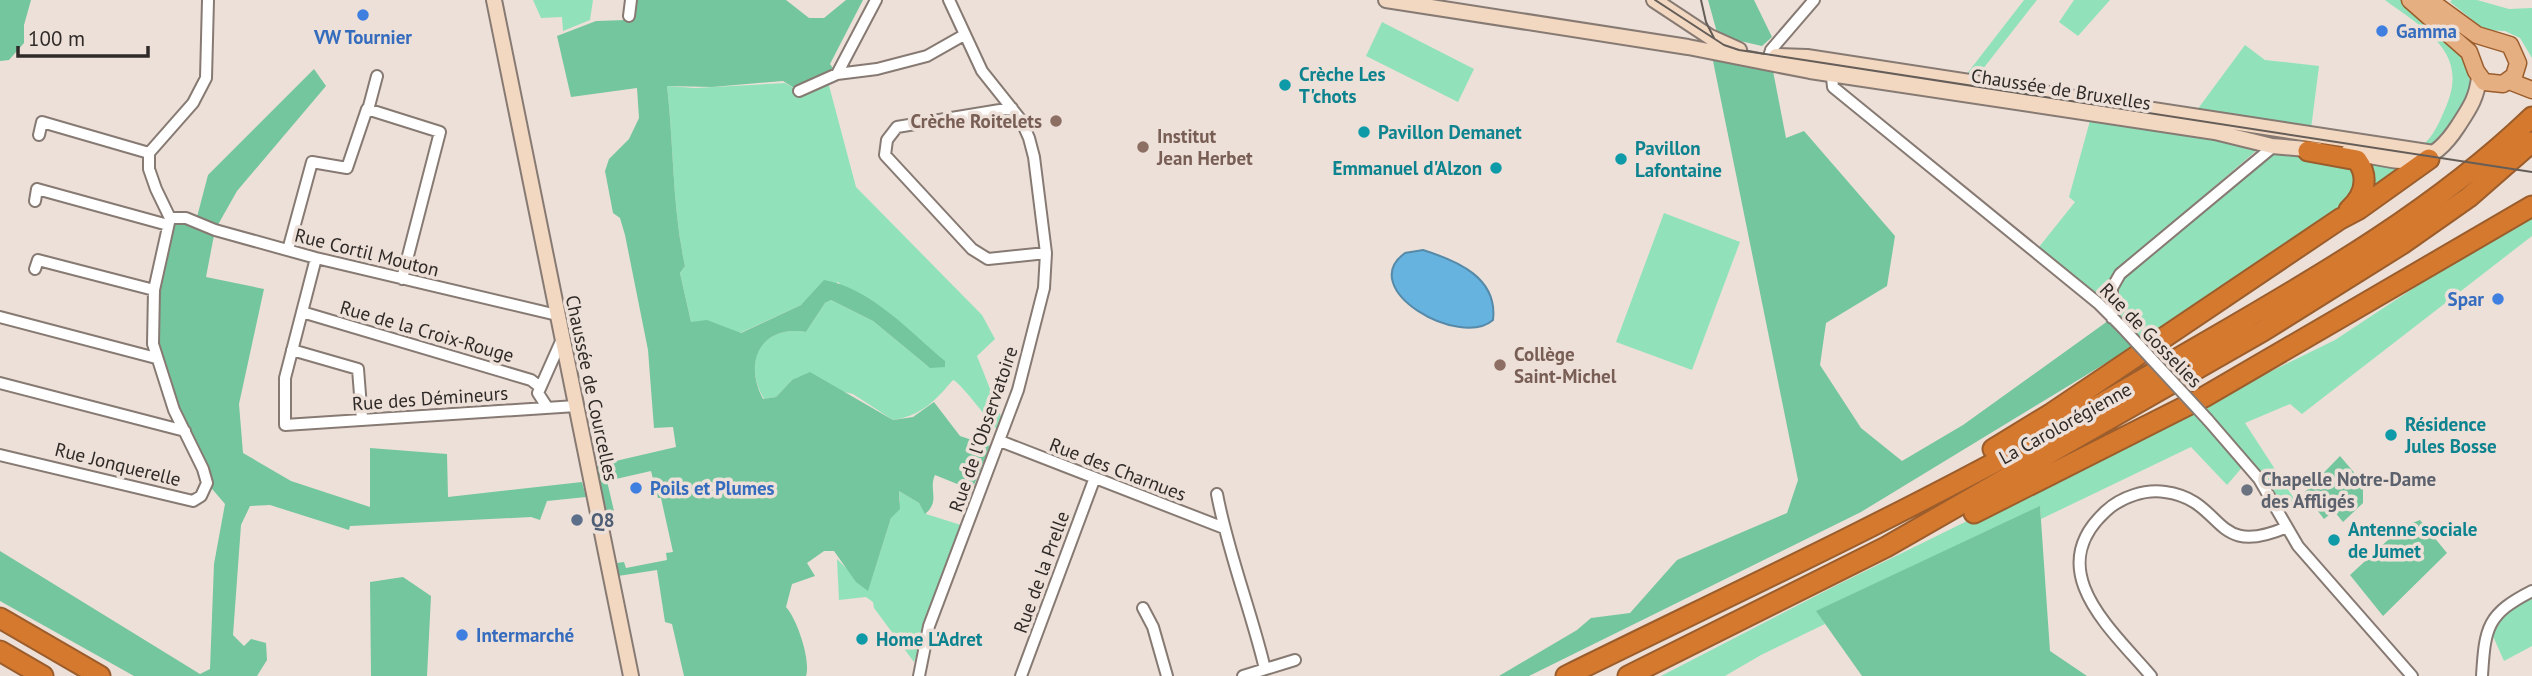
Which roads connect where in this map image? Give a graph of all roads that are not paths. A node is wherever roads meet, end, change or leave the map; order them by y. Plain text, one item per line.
1 (208, 0) edge
2 (494, 0) edge
3 (631, 0) edge
4 (876, 0) edge
5 (949, 0) edge
6 (1386, 0) edge
7 (1421, 0) edge
8 (1654, 0) edge
9 (1814, 0) edge
10 (2410, 0) edge
11 (2429, 0) edge
12 (629, 16) dead end
13 (1615, 33) junction
14 (964, 35) junction
15 (1697, 38) junction
16 (2490, 42) junction
17 (1768, 59) junction
18 (1831, 67) junction
19 (2526, 69) edge
20 (2477, 71) junction
21 (836, 74) junction
22 (377, 76) dead end
23 (2514, 85) edge
24 (799, 91) dead end
25 (2476, 100) junction
26 (1012, 108) junction
27 (368, 110) junction
28 (2532, 117) edge
29 (39, 135) dead end
30 (2532, 142) edge
31 (2274, 146) junction
32 (2308, 151) junction
33 (149, 153) junction
34 (2432, 156) junction
35 (35, 201) dead end
36 (2532, 206) edge
37 (2340, 219) junction
38 (169, 221) junction
39 (288, 250) junction
40 (1046, 253) junction
41 (316, 258) junction
42 (35, 269) dead end
43 (402, 279) junction
44 (154, 290) junction
45 (302, 312) junction
46 (557, 315) junction
47 (0, 317) edge
48 (2112, 318) junction
49 (562, 339) junction
50 (292, 350) junction
51 (156, 358) junction
52 (0, 383) edge
53 (540, 387) junction
54 (576, 406) junction
55 (547, 407) junction
56 (362, 421) junction
57 (185, 430) junction
58 (1000, 441) junction
59 (0, 455) edge
60 (1094, 480) junction
61 (1217, 494) dead end
62 (1905, 508) junction
63 (2287, 527) junction
64 (1224, 528) junction
65 (1886, 547) junction
66 (2532, 591) edge
67 (1143, 608) dead end
68 (0, 618) edge
69 (0, 651) edge
70 (1295, 660) dead end
71 (1265, 669) junction
72 (43, 676) edge
73 (100, 676) edge
74 (631, 676) edge
75 (919, 676) edge
76 (1021, 676) edge
77 (1167, 676) edge
78 (1243, 676) edge
79 (1566, 676) edge
80 (1628, 676) edge
81 (2151, 676) edge
82 (2412, 676) edge
83 (2482, 676) edge

1 - 33 street
2 - 46 main road, Chaussée de Courcelles
3 - 12 street
4 - 21 street
5 - 14 street, Rue de l'Observatoire
6 - 13 main road
7 - 13 main road
8 - 15 main road
9 - 17 street
10 - 20 main road
11 - 16 main road
13 - 15 main road
14 - 21 street
14 - 26 street, Rue de l'Observatoire
15 - 17 main road, Chaussée de Bruxelles
15 - 17 main road, Chaussée de Bruxelles
16 - 19 main road
16 - 20 main road
17 - 18 main road, Chaussée de Bruxelles
18 - 31 main road, Chaussée de Bruxelles
18 - 34 main road, Chaussée de Bruxelles
18 - 48 street, Rue de Gosselies
19 - 23 main road
20 - 23 main road
20 - 25 main road
21 - 24 street
22 - 27 street
23 - 25 main road
25 - 34 main road
26 - 40 street, Rue de l'Observatoire
26 - 40 street
27 - 39 street
27 - 43 street
28 - 62 highway, La Carolorégienne
29 - 33 street
30 - 65 highway, La Carolorégienne
31 - 32 main road, Chaussée de Bruxelles
31 - 48 street
32 - 34 main road, Chaussée de Bruxelles
32 - 37 highway
33 - 38 street
34 - 37 highway
35 - 38 street, Rue Cortil Mouton
36 - 65 highway
37 - 62 highway
38 - 39 street, Rue Cortil Mouton
38 - 44 street, Rue Jonquerelle
39 - 41 street, Rue Cortil Mouton
40 - 58 street, Rue de l'Observatoire
41 - 43 street, Rue Cortil Mouton
41 - 45 street
42 - 44 street
43 - 46 street, Rue Cortil Mouton
44 - 51 street, Rue Jonquerelle
45 - 50 street
45 - 53 street, Rue de la Croix-Rouge
46 - 49 main road, Chaussée de Courcelles
47 - 51 street
48 - 63 street, Rue de Gosselies, bridge
49 - 53 street
49 - 54 main road, Chaussée de Courcelles
50 - 56 street
50 - 56 street, Rue des Démineurs
51 - 57 street, Rue Jonquerelle
52 - 57 street
53 - 55 street
54 - 55 street, Rue des Démineurs
54 - 74 main road, Chaussée de Courcelles
55 - 56 street, Rue des Démineurs
57 - 59 street, Rue Jonquerelle
58 - 60 street, Rue des Charnues
58 - 75 street, Rue de l'Observatoire
60 - 64 street, Rue des Charnues
60 - 76 street, Rue de la Prelle
61 - 64 street
62 - 79 highway, La Carolorégienne
63 - 81 street
63 - 82 street, Rue de Gosselies
64 - 71 street
65 - 80 highway, La Carolorégienne
66 - 83 street
67 - 77 street
68 - 73 highway
69 - 72 highway
70 - 71 street
71 - 78 street

